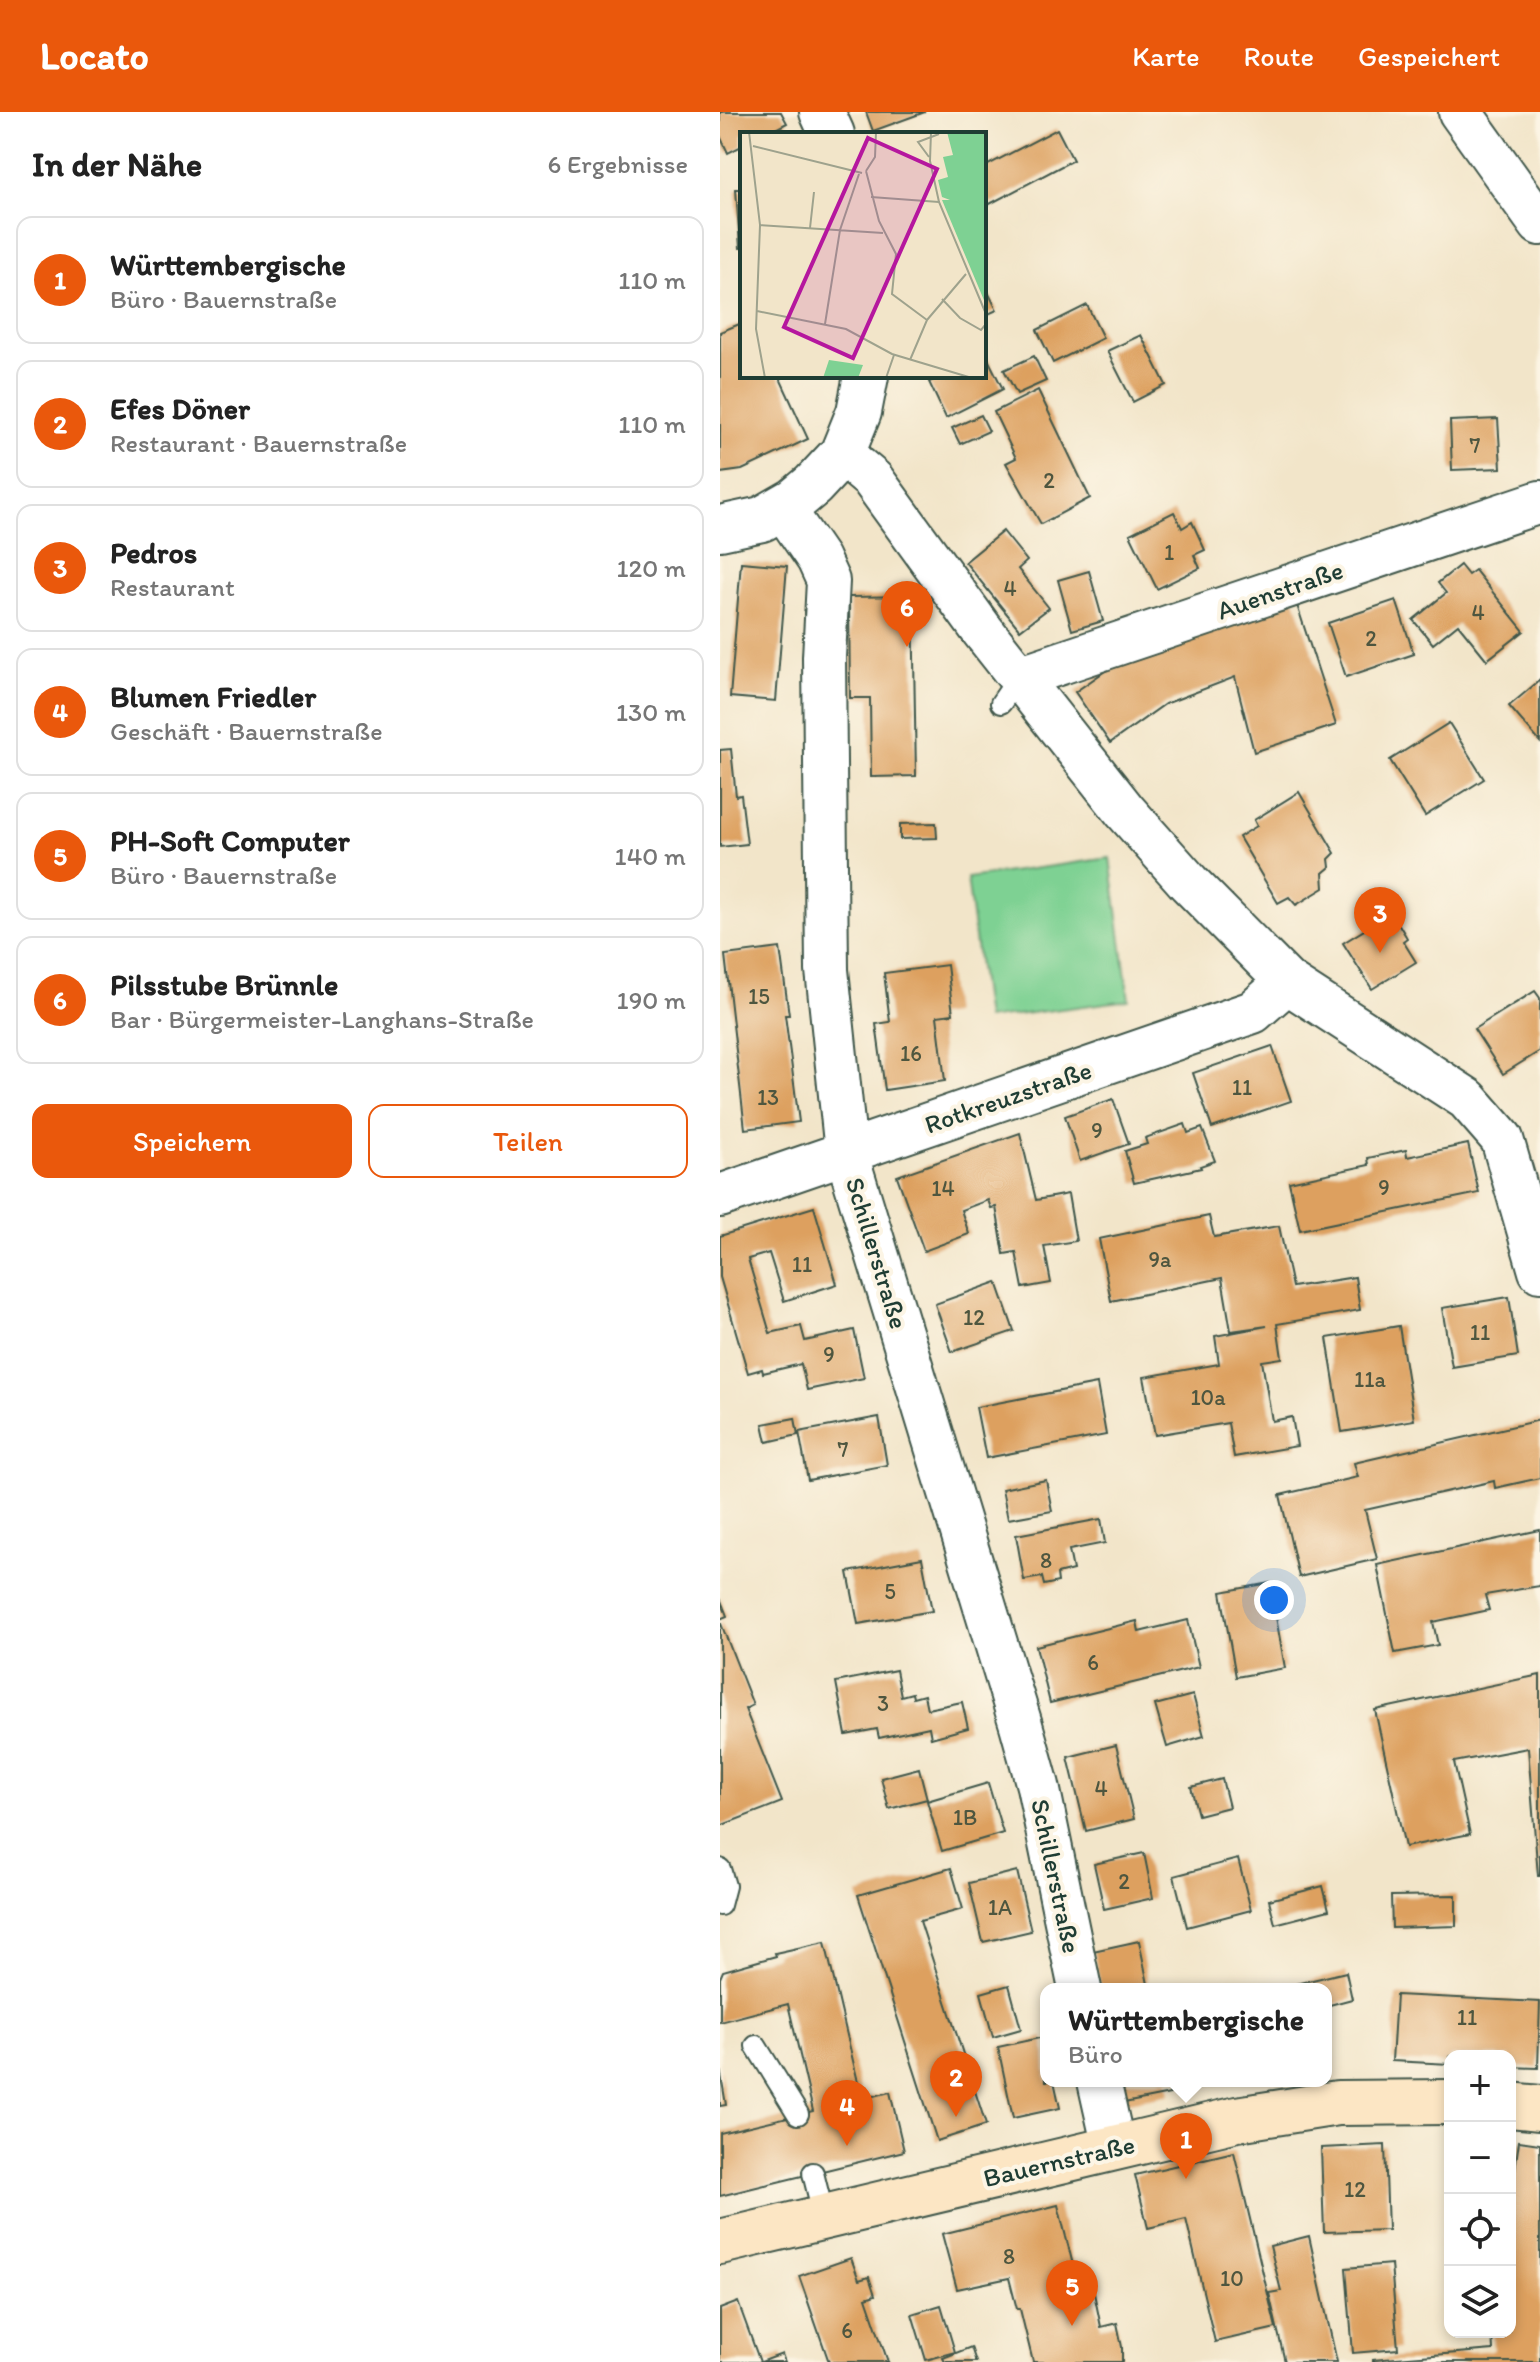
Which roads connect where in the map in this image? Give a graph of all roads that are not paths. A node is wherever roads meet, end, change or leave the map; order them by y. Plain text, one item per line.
1 (822, 112) edge
2 (1460, 112) edge
3 (831, 132) edge
4 (1540, 224) edge
5 (866, 378) edge
6 (842, 454) junction
7 (1540, 502) edge
8 (783, 508) junction
9 (720, 528) edge
10 (1010, 690) junction
11 (1287, 982) junction
12 (846, 1152) junction
13 (720, 1196) edge
14 (1540, 1271) edge
15 (720, 1869) edge
16 (720, 1905) edge
17 (1079, 1983) edge
18 (756, 2046) dead end
19 (1100, 2087) edge
20 (1444, 2102) edge
21 (1516, 2106) edge
22 (1540, 2108) edge
23 (798, 2114) dead end
24 (1114, 2148) junction
25 (813, 2173) dead end
26 (824, 2217) junction
27 (720, 2242) edge

1 - 3 street
2 - 4 street
5 - 6 street
6 - 8 street
6 - 10 street
7 - 10 street, Auenstraße
8 - 9 street
8 - 12 street, Schillerstraße
10 - 11 street
11 - 12 street, Rotkreuzstraße
11 - 14 street
12 - 13 street, Rotkreuzstraße
12 - 17 street, Schillerstraße
15 - 16 lane
18 - 23 lane
19 - 24 street
20 - 24 main road, Bauernstraße
21 - 22 main road
24 - 26 main road, Bauernstraße
25 - 26 lane
26 - 27 main road, Bauernstraße

